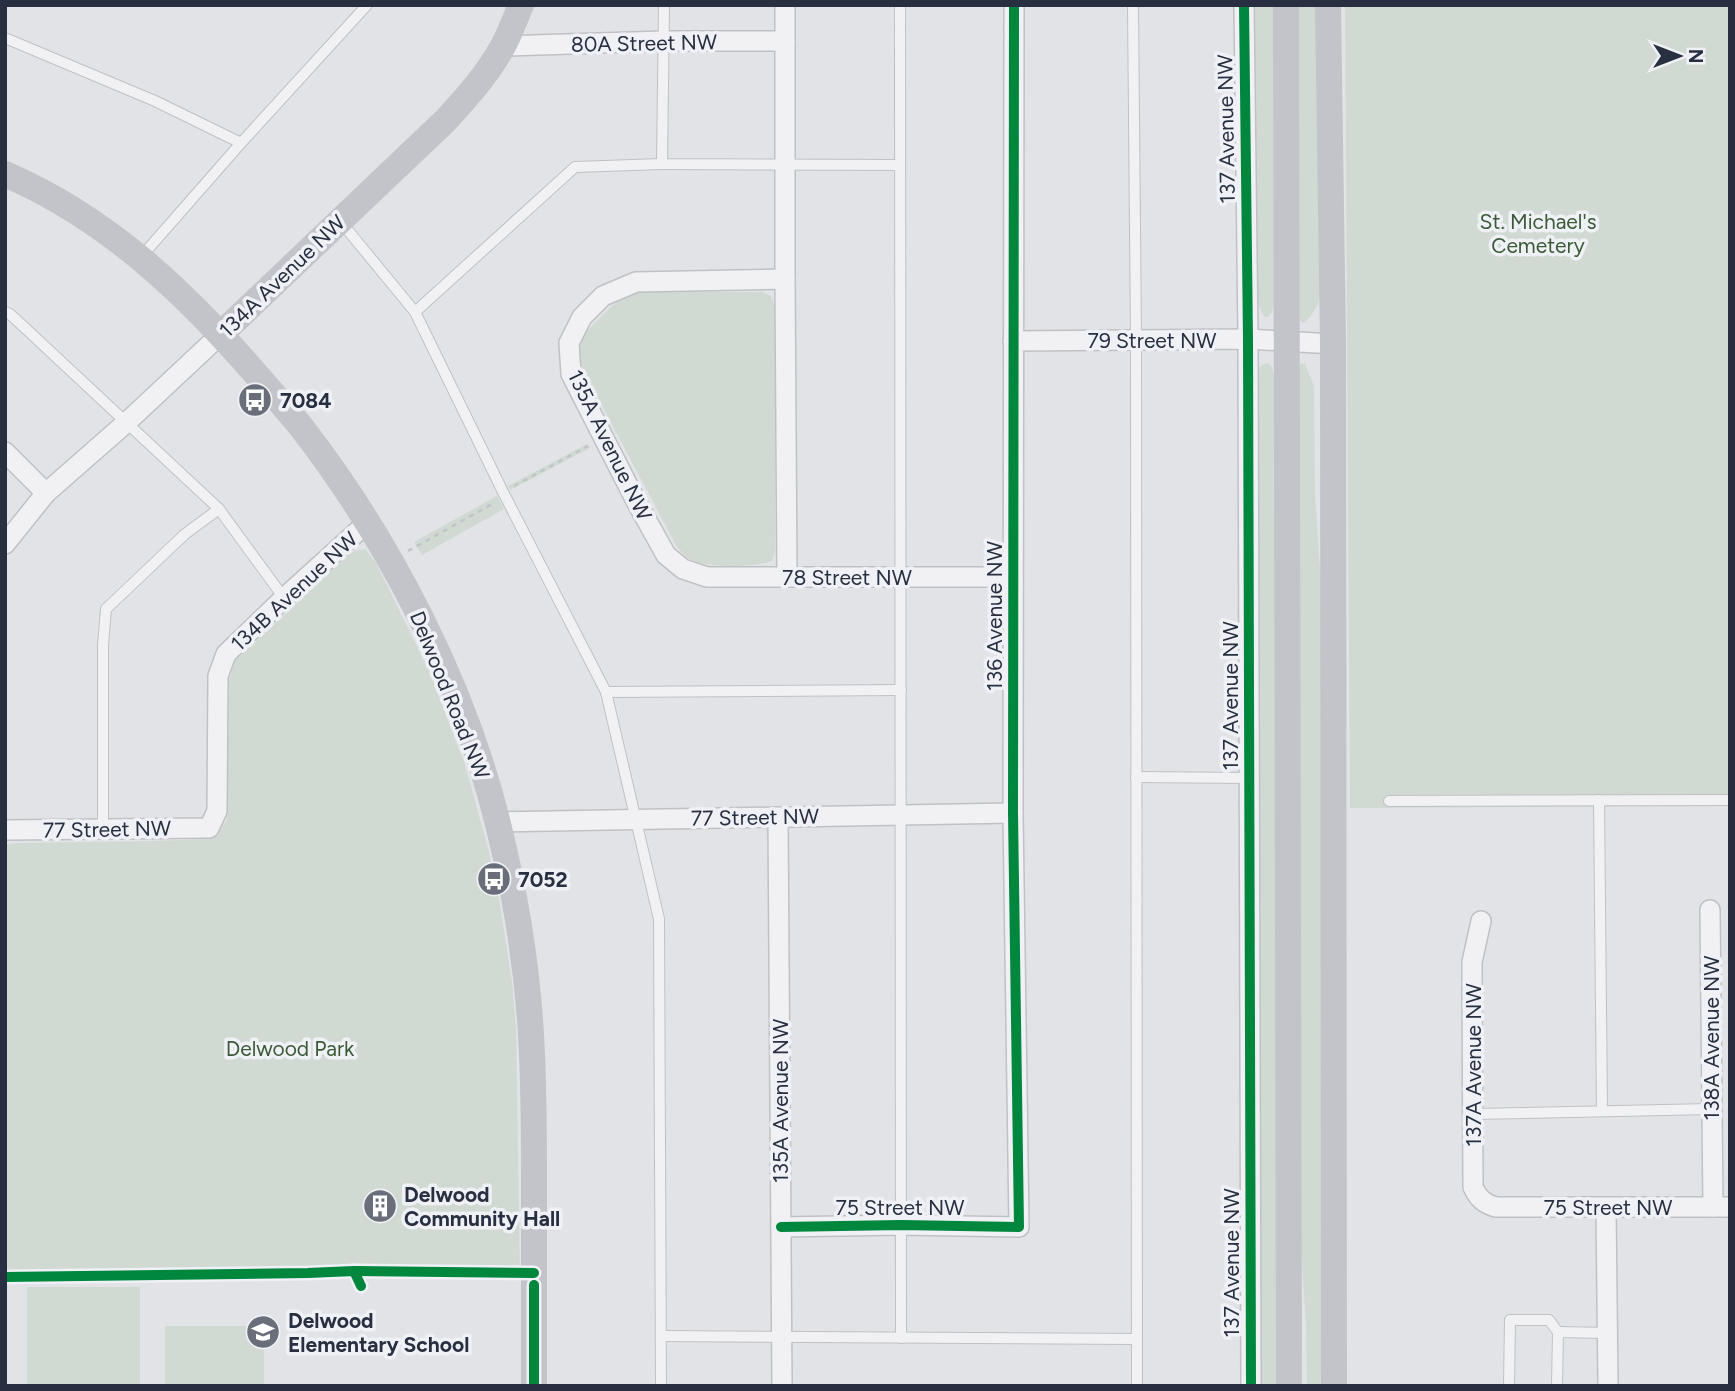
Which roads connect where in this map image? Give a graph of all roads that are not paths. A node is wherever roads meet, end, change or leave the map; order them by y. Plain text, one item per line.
1 (367, 5) edge
2 (521, 5) edge
3 (664, 5) edge
4 (785, 5) edge
5 (900, 5) edge
6 (1014, 5) edge
7 (1133, 5) edge
8 (1244, 5) edge
9 (1286, 5) edge
10 (1328, 5) edge
11 (5, 38) edge
12 (664, 41) junction
13 (785, 41) junction
14 (504, 46) junction
15 (241, 142) junction
16 (662, 164) junction
17 (785, 164) junction
18 (900, 164) junction
19 (5, 174) edge
20 (339, 221) junction
21 (141, 257) junction
22 (785, 279) junction
23 (5, 312) edge
24 (415, 312) junction
25 (221, 334) junction
26 (1248, 339) junction
27 (1136, 340) junction
28 (1013, 341) junction
29 (1287, 342) junction
30 (1333, 344) junction
31 (127, 422) junction
32 (5, 452) edge
33 (46, 493) junction
34 (219, 509) junction
35 (368, 522) junction
36 (5, 544) edge
37 (683, 569) joint
38 (787, 577) junction
39 (901, 577) junction
40 (1013, 577) junction
41 (284, 598) junction
42 (901, 690) junction
43 (606, 692) junction
44 (1136, 777) junction
45 (1249, 778) junction
46 (1599, 800) junction
47 (1730, 800) edge
48 (1389, 801) dead end
49 (1013, 813) junction
50 (901, 815) junction
51 (778, 817) junction
52 (637, 818) junction
53 (498, 822) junction
54 (209, 828) joint
55 (103, 829) junction
56 (5, 830) edge
57 (1710, 910) dead end
58 (1481, 921) dead end
59 (1711, 1109) junction
60 (1602, 1111) junction
61 (1473, 1114) junction
62 (1486, 1205) joint
63 (1721, 1207) edge
64 (1606, 1208) junction
65 (901, 1225) junction
66 (780, 1227) junction
67 (1019, 1227) joint
68 (1558, 1332) junction
69 (1608, 1333) junction
70 (661, 1336) junction
71 (781, 1337) junction
72 (901, 1338) junction
73 (1137, 1339) junction
74 (534, 1386) edge
75 (661, 1386) edge
76 (782, 1386) edge
77 (1137, 1386) edge
78 (1251, 1386) edge
79 (1289, 1386) edge
80 (1334, 1386) edge
81 (1510, 1386) edge
82 (1557, 1386) edge
83 (1608, 1386) edge

1 - 15 lane
2 - 14 main road, 134A Avenue NW
3 - 12 lane
4 - 13 street
5 - 18 lane
6 - 28 street, 136 Avenue NW
7 - 27 lane
8 - 26 street, 137 Avenue NW
9 - 29 main road
10 - 30 main road
11 - 15 lane
12 - 13 street, 80A Street NW
12 - 14 street, 80A Street NW
12 - 16 lane
13 - 17 street
14 - 20 main road, 134A Avenue NW
15 - 21 lane
16 - 17 lane
16 - 24 lane
17 - 18 lane
17 - 22 street
18 - 39 lane
19 - 21 main road, Delwood Road NW
20 - 24 lane
20 - 25 main road, 134A Avenue NW
21 - 25 main road, Delwood Road NW
22 - 37 street, 135A Avenue NW
22 - 38 street
23 - 31 lane
24 - 43 lane
25 - 31 street, 134A Avenue NW
25 - 35 main road, Delwood Road NW
26 - 27 street, 79 Street NW
26 - 29 street, 79 Street NW
26 - 45 street, 137 Avenue NW
27 - 28 street, 79 Street NW
27 - 44 lane
28 - 40 street, 136 Avenue NW
29 - 30 street, 79 Street NW
29 - 79 main road
30 - 80 main road
31 - 33 street, 134A Avenue NW
31 - 34 lane
32 - 33 street
33 - 36 street, 134A Avenue NW
34 - 41 lane
34 - 55 lane
35 - 41 street, 134B Avenue NW
35 - 53 main road, Delwood Road NW
37 - 38 street, 78 Street NW
38 - 39 street, 78 Street NW
39 - 40 street, 78 Street NW
39 - 42 lane
40 - 49 street, 136 Avenue NW
41 - 54 street, 134B Avenue NW
42 - 43 lane
42 - 50 lane
43 - 52 lane
44 - 45 lane
44 - 73 lane
45 - 78 street, 137 Avenue NW
46 - 47 lane
46 - 48 lane
46 - 60 lane
49 - 50 street, 77 Street NW
49 - 67 street, 136 Avenue NW
50 - 51 street, 77 Street NW
50 - 65 lane
51 - 52 street, 77 Street NW
51 - 66 street, 135A Avenue NW
52 - 53 street, 77 Street NW
52 - 70 lane
53 - 74 main road, Delwood Road NW
54 - 55 street, 77 Street NW
55 - 56 street, 77 Street NW
57 - 59 street, 138A Avenue NW
58 - 61 street, 137A Avenue NW
59 - 60 lane
59 - 63 street, 138A Avenue NW
60 - 61 lane
61 - 62 street, 137A Avenue NW
62 - 64 street, 75 Street NW
63 - 64 street, 75 Street NW
64 - 69 street
65 - 66 street, 75 Street NW
65 - 67 street, 75 Street NW
65 - 72 lane
66 - 71 street, 135A Avenue NW
68 - 69 lane
68 - 81 lane
68 - 82 lane
69 - 83 street
70 - 71 lane
70 - 75 lane
71 - 72 lane
71 - 76 street, 135A Avenue NW
72 - 73 lane
73 - 77 lane

